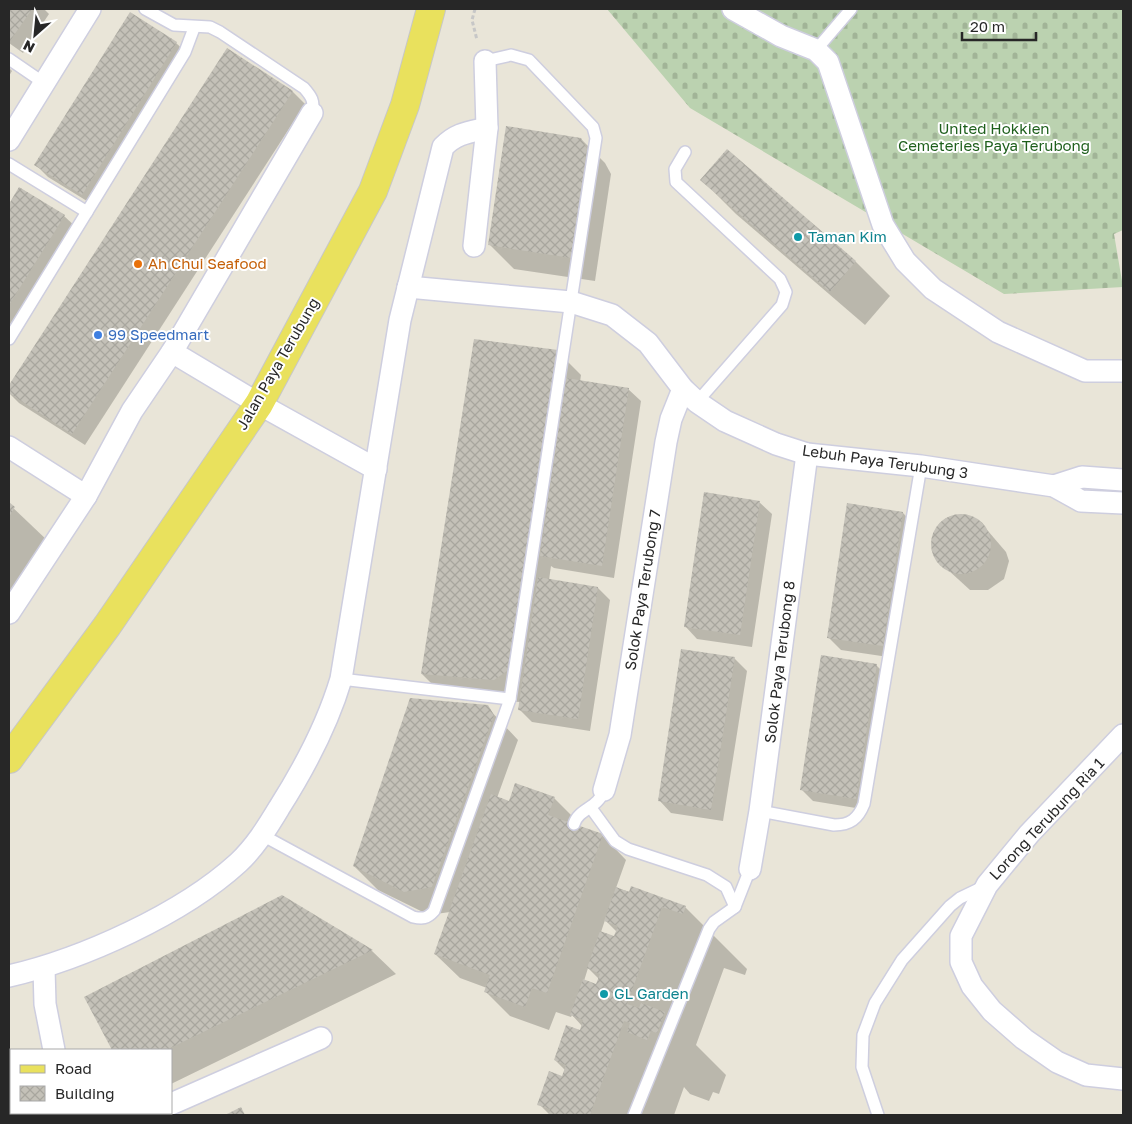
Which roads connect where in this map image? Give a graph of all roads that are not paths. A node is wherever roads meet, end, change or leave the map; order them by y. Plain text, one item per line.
1 (90, 9) edge
2 (145, 9) edge
3 (431, 9) edge
4 (733, 9) edge
5 (852, 9) edge
6 (194, 28) junction
7 (816, 50) junction
8 (9, 59) edge
9 (485, 61) joint
10 (44, 83) junction
11 (312, 112) joint
12 (487, 128) junction
13 (9, 140) edge
14 (684, 152) dead end
15 (9, 164) edge
16 (87, 212) junction
17 (474, 246) dead end
18 (408, 287) junction
19 (571, 302) junction
20 (9, 339) edge
21 (172, 352) junction
22 (1123, 372) edge
23 (690, 396) junction
24 (259, 404) junction
25 (9, 447) edge
26 (807, 454) junction
27 (921, 466) junction
28 (376, 469) junction
29 (1123, 480) edge
30 (1054, 486) junction
31 (86, 496) junction
32 (1123, 503) edge
33 (9, 613) edge
34 (341, 679) junction
35 (510, 699) junction
36 (1121, 741) edge
37 (9, 759) edge
38 (604, 790) joint
39 (591, 808) junction
40 (760, 811) junction
41 (574, 824) dead end
42 (262, 835) junction
43 (750, 869) joint
44 (986, 885) junction
45 (735, 907) junction
46 (44, 968) junction
47 (9, 976) edge
48 (321, 1038) dead end
49 (54, 1049) edge
50 (1123, 1079) edge
51 (172, 1104) edge
52 (634, 1115) edge
53 (878, 1115) edge

1 - 10 street
2 - 6 lane
3 - 24 main road, Jalan Paya Terubung
4 - 7 street
5 - 7 lane
6 - 11 lane
6 - 16 lane
7 - 22 street
8 - 10 lane
9 - 12 street
9 - 19 lane
10 - 13 street
11 - 21 street
12 - 17 street
12 - 18 street
14 - 23 lane
15 - 16 lane
16 - 20 lane
18 - 19 street, Lebuh Paya Terubung 3
18 - 28 street
19 - 23 street, Lebuh Paya Terubung 3
19 - 35 lane
21 - 24 street
21 - 31 street
23 - 26 street, Lebuh Paya Terubung 3
23 - 38 street, Solok Paya Terubong 7
24 - 28 street
24 - 37 main road, Jalan Paya Terubung
25 - 31 street
26 - 27 street, Lebuh Paya Terubung 3
26 - 40 street, Solok Paya Terubong 8
27 - 30 street, Lebuh Paya Terubung 3
27 - 40 lane
28 - 34 street
29 - 30 street
30 - 32 street
31 - 33 street
34 - 35 lane
34 - 42 street
35 - 42 lane
36 - 44 street, Lorong Terubung Ria 1
38 - 39 lane
39 - 41 lane
39 - 45 lane
40 - 43 street, Solok Paya Terubong 8
42 - 46 street
43 - 45 lane
44 - 50 street, Lorong Terubung Ria 1
44 - 53 lane
45 - 52 lane
46 - 47 street
46 - 49 street
48 - 51 street

